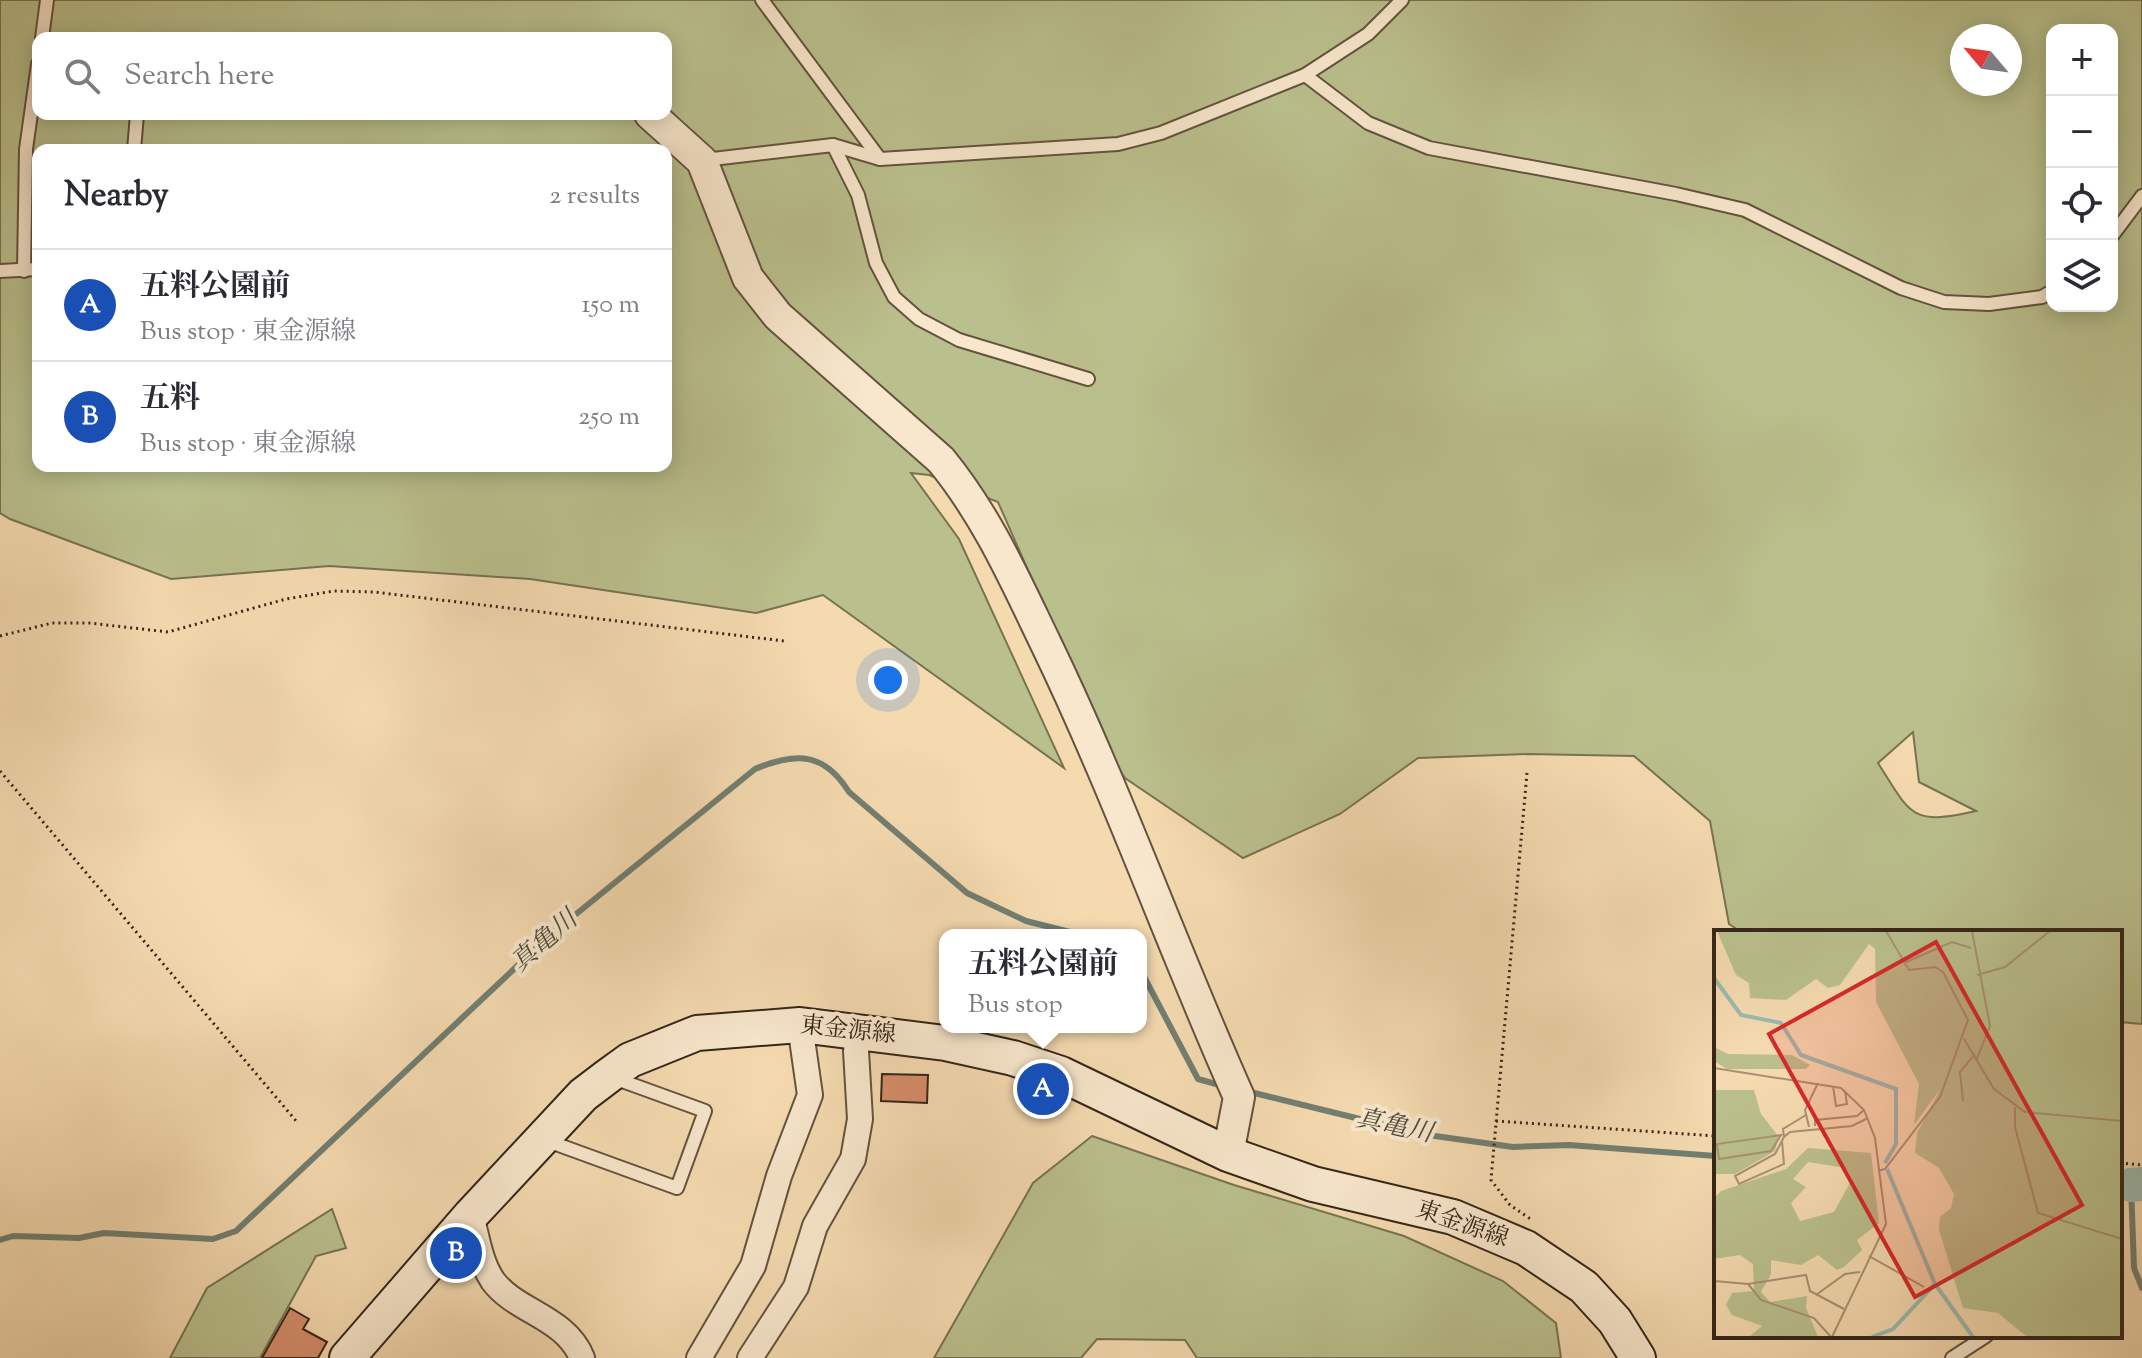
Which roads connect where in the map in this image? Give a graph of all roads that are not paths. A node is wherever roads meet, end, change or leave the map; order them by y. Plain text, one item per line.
1 (47, 0) edge
2 (762, 0) edge
3 (1402, 0) edge
4 (43, 32) edge
5 (1305, 75) junction
6 (32, 106) edge
7 (136, 120) edge
8 (657, 120) edge
9 (134, 144) edge
10 (833, 145) junction
11 (880, 159) junction
12 (702, 161) junction
13 (2142, 196) edge
14 (2118, 228) edge
15 (32, 270) edge
16 (0, 271) edge
17 (24, 271) junction
18 (2046, 295) edge
19 (1088, 379) dead end
20 (800, 1025) junction
21 (860, 1031) junction
22 (608, 1076) junction
23 (542, 1139) junction
24 (1228, 1154) junction
25 (471, 1215) junction
26 (1983, 1338) edge
27 (347, 1358) edge
28 (582, 1358) edge
29 (699, 1358) edge
30 (750, 1358) edge
31 (1638, 1358) edge
32 (1952, 1358) edge

1 - 4 lane
2 - 11 lane
3 - 5 lane
5 - 11 lane
5 - 18 lane
6 - 17 lane
7 - 9 lane
8 - 12 street
10 - 11 lane
10 - 12 lane
10 - 19 lane
12 - 24 street
13 - 14 lane
15 - 17 lane
16 - 17 lane
20 - 21 main road, 東金源線
20 - 22 main road, 東金源線
20 - 29 street
21 - 24 main road, 東金源線
21 - 30 street
22 - 23 main road, 東金源線
22 - 23 lane
23 - 25 main road, 東金源線
24 - 31 main road, 東金源線
25 - 27 main road, 東金源線
25 - 28 street
26 - 32 lane

